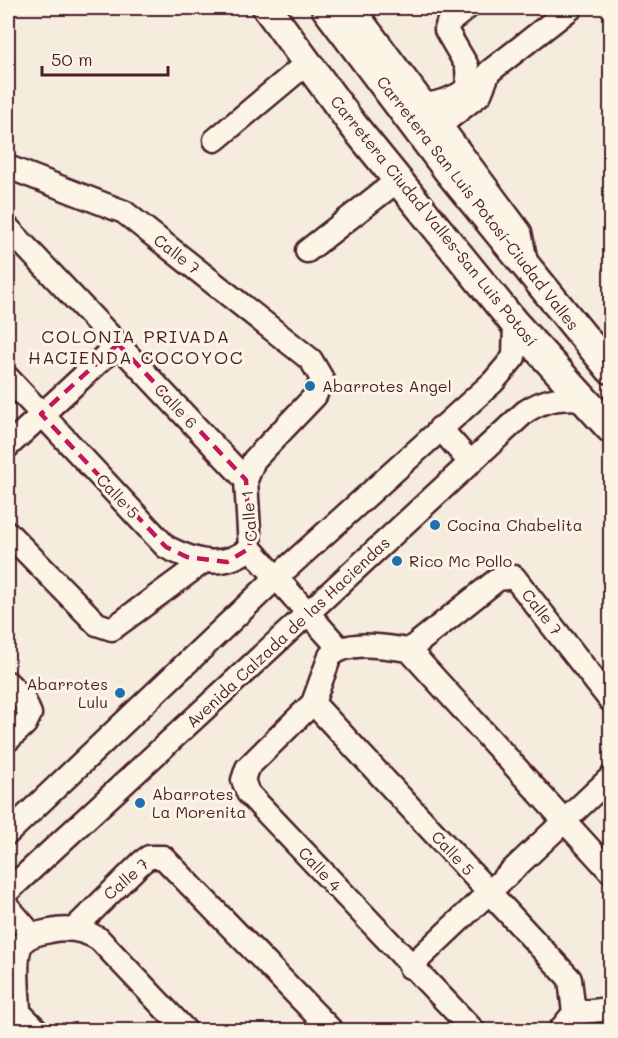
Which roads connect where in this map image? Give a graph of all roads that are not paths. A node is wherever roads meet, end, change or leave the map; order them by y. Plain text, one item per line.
1 (267, 8) edge
2 (467, 8) edge
3 (571, 8) edge
4 (331, 9) edge
5 (308, 63) junction
6 (424, 105) junction
7 (439, 126) junction
8 (215, 140) dead end
9 (8, 167) edge
10 (398, 180) junction
11 (8, 228) edge
12 (307, 251) dead end
13 (528, 269) junction
14 (515, 324) junction
15 (118, 344) junction
16 (610, 369) edge
17 (8, 378) edge
18 (322, 379) joint
19 (581, 398) junction
20 (41, 414) junction
21 (440, 428) junction
22 (610, 428) edge
23 (8, 446) edge
24 (470, 462) junction
25 (246, 480) junction
26 (8, 533) edge
27 (244, 552) junction
28 (203, 562) junction
29 (272, 582) junction
30 (304, 618) junction
31 (409, 650) junction
32 (335, 652) junction
33 (8, 683) edge
34 (610, 700) edge
35 (313, 704) junction
36 (8, 740) edge
37 (610, 778) edge
38 (565, 821) junction
39 (8, 833) edge
40 (610, 871) edge
41 (8, 891) edge
42 (490, 892) junction
43 (8, 907) edge
44 (74, 929) junction
45 (20, 934) edge
46 (410, 967) junction
47 (610, 1009) edge
48 (574, 1013) junction
49 (13, 1018) edge
50 (322, 1027) edge
51 (37, 1030) edge
52 (185, 1030) edge
53 (473, 1030) edge
54 (560, 1030) edge

1 - 5 main road, Carretera Ciudad Valles-San Luis Potosí
2 - 6 street
3 - 7 street
4 - 6 street
4 - 13 main road, Carretera San Luis Potosí-Ciudad Valles
5 - 8 street
5 - 10 main road, Carretera Ciudad Valles-San Luis Potosí
6 - 7 street
7 - 13 street
9 - 18 street, Calle 7
10 - 12 street
10 - 14 main road, Carretera Ciudad Valles-San Luis Potosí
11 - 15 street, Calle 6
13 - 16 main road, Carretera San Luis Potosí-Ciudad Valles
14 - 19 main road, Carretera Ciudad Valles-San Luis Potosí
14 - 21 street
15 - 20 street
15 - 25 street, Calle 6
17 - 20 street, Calle 5
18 - 25 street, Calle 1
19 - 22 main road, Carretera Ciudad Valles-San Luis Potosí
19 - 24 street, Avenida Calzada de las Haciendas
20 - 23 street
20 - 28 street, Calle 5
21 - 24 street
21 - 29 street
24 - 30 street, Avenida Calzada de las Haciendas
25 - 27 street, Calle 1
26 - 28 street
27 - 28 street, Calle 5
27 - 29 street, Calle 1
29 - 30 street, Calle 1
29 - 39 street
30 - 32 street, Calle 1
30 - 41 street, Avenida Calzada de las Haciendas
31 - 32 street
31 - 34 street, Calle 7
31 - 38 street
32 - 35 street
33 - 36 street
35 - 42 street, Calle 5
35 - 46 street, Calle 4
37 - 38 street
38 - 40 street
38 - 42 street
42 - 46 street
42 - 48 street, Calle 5
43 - 45 street
44 - 45 street
44 - 50 street, Calle 7
44 - 52 street
45 - 49 street
46 - 53 street, Calle 4
47 - 48 street
48 - 54 street
49 - 51 street

